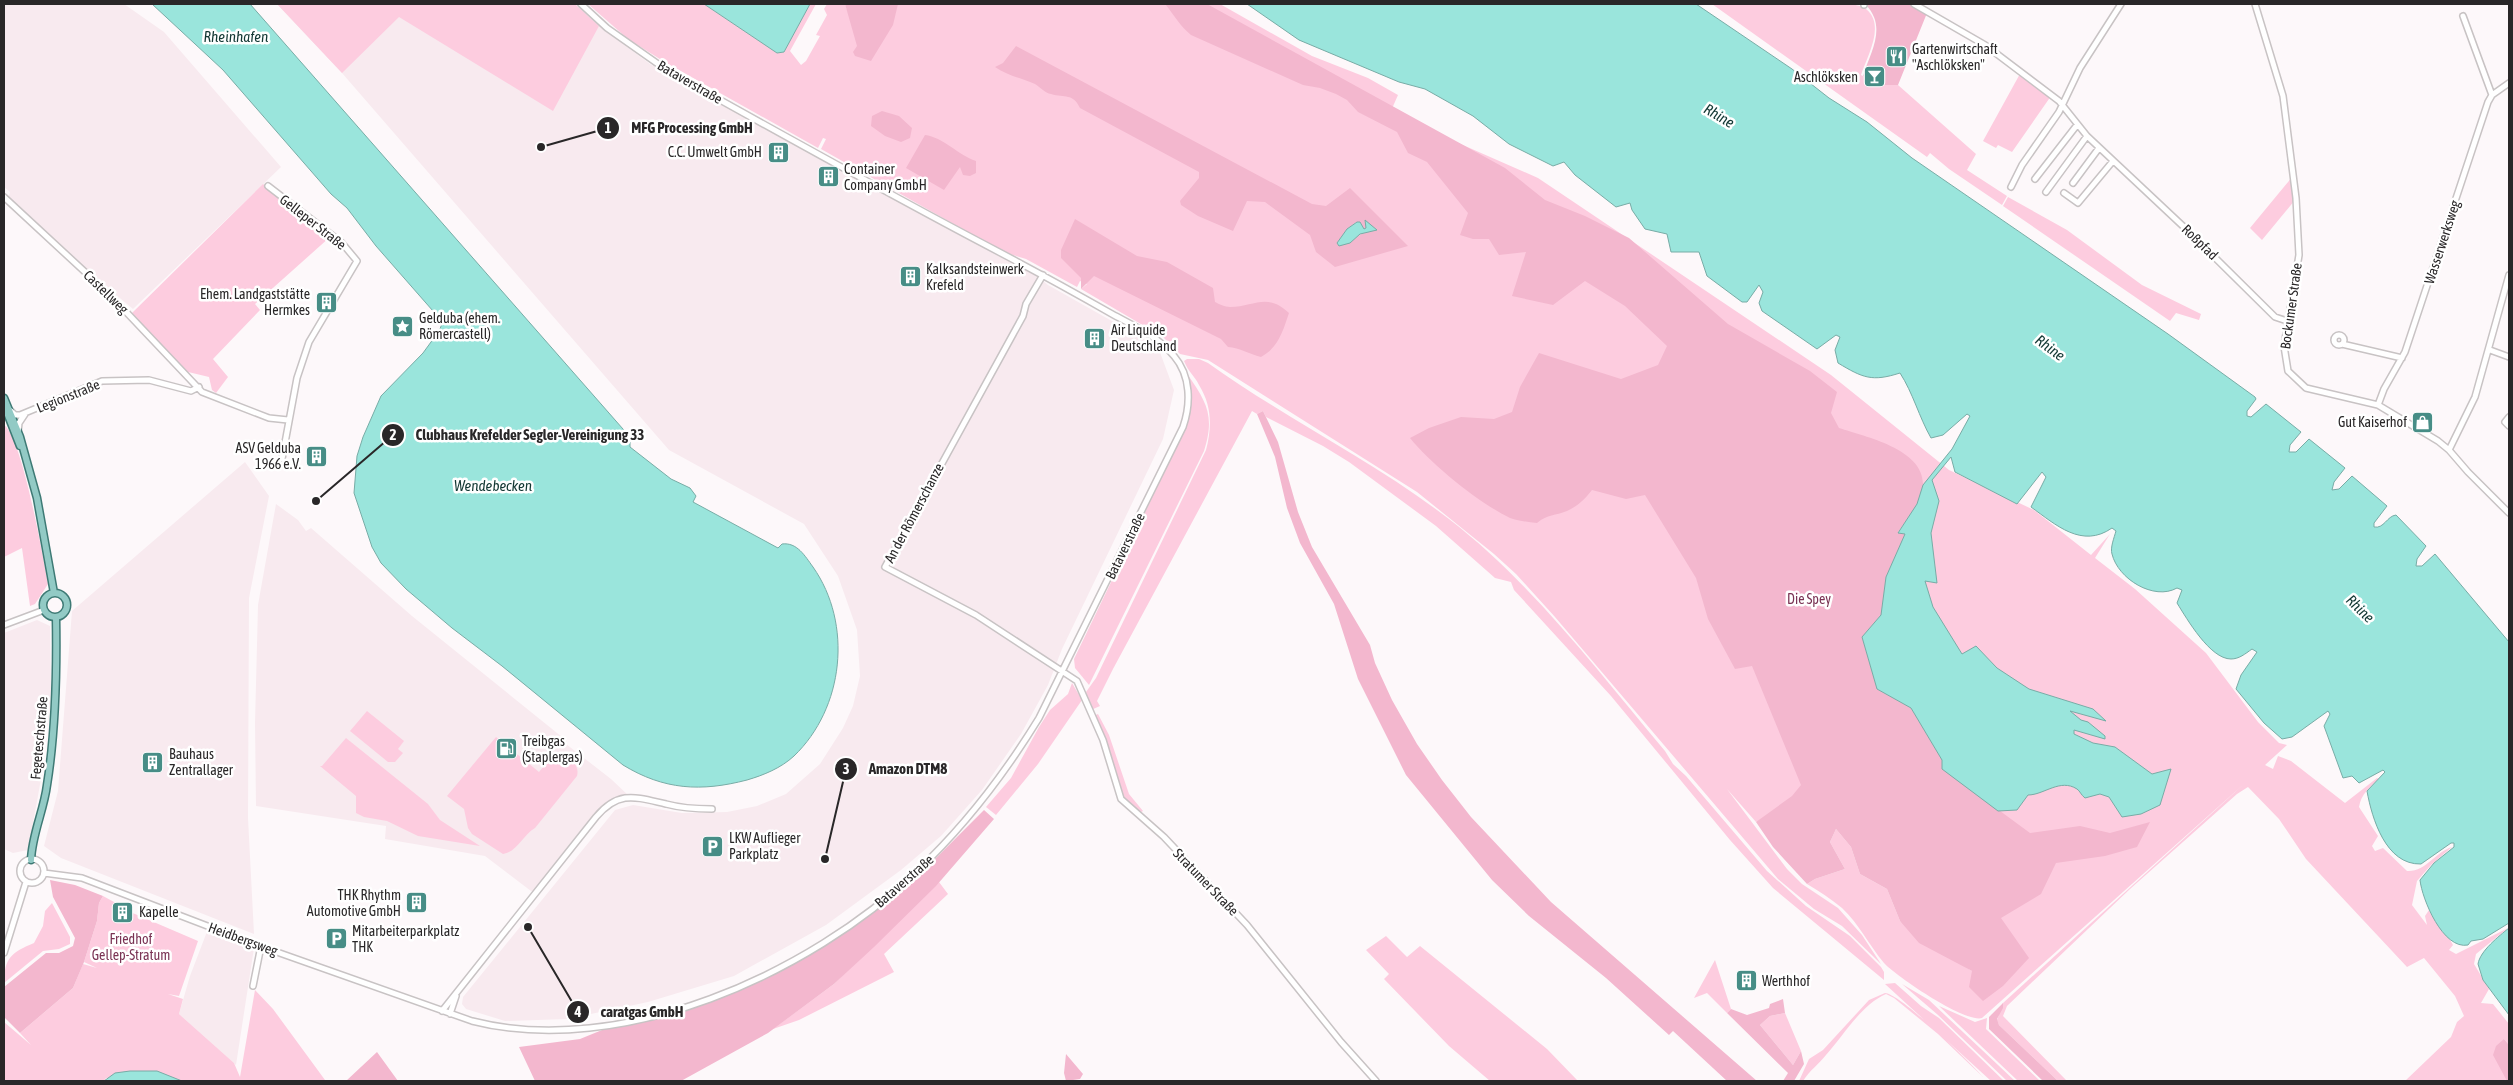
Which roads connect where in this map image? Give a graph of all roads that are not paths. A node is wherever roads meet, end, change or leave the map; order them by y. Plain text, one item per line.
1 (580, 4) edge
2 (1914, 4) edge
3 (2121, 4) edge
4 (2255, 4) edge
5 (2463, 16) dead end
6 (2509, 82) edge
7 (2492, 95) junction
8 (2062, 104) junction
9 (2077, 125) junction
10 (2087, 136) junction
11 (2099, 148) junction
12 (2113, 161) junction
13 (2035, 179) dead end
14 (2073, 183) dead end
15 (268, 186) dead end
16 (2011, 187) dead end
17 (2046, 192) dead end
18 (2064, 193) dead end
19 (4, 197) edge
20 (1043, 275) junction
21 (2509, 275) edge
22 (2287, 321) junction
23 (2342, 344) dead end
24 (2490, 350) junction
25 (2509, 357) edge
26 (2402, 358) junction
27 (201, 390) junction
28 (4, 398) edge
29 (4, 405) edge
30 (2378, 405) junction
31 (10, 410) junction
32 (26, 413) junction
33 (2509, 417) edge
34 (288, 420) junction
35 (2509, 426) edge
36 (18, 432) junction
37 (21, 447) junction
38 (2449, 450) junction
39 (282, 459) dead end
40 (2509, 513) edge
41 (54, 593) junction
42 (44, 610) junction
43 (56, 617) junction
44 (4, 625) edge
45 (1064, 672) junction
46 (712, 809) dead end
47 (31, 860) junction
48 (44, 872) junction
49 (26, 882) junction
50 (261, 946) junction
51 (4, 953) edge
52 (253, 986) dead end
53 (460, 988) junction
54 (442, 1011) junction
55 (450, 1014) junction
56 (1376, 1081) edge

1 - 20 street, Bataverstraße
2 - 8 street, Roßpfad
3 - 8 street
4 - 22 street, Bockumer Straße
5 - 7 street
6 - 7 street, Wasserwerksweg
7 - 26 street, Wasserwerksweg
8 - 9 street, Roßpfad
8 - 16 street
9 - 10 street, Roßpfad
9 - 13 street
10 - 11 street, Roßpfad
10 - 17 street
11 - 12 street, Roßpfad
11 - 14 street
12 - 18 street
12 - 22 street, Roßpfad
15 - 34 street, Gelleper Straße
19 - 27 street, Castellweg
20 - 45 street, Bataverstraße
20 - 45 street, An der Römerschanze
21 - 24 street
22 - 30 street, Bockumer Straße
23 - 26 street
24 - 25 street
24 - 38 street
26 - 30 street, Wasserwerksweg
27 - 32 street, Legionstraße
27 - 34 street, Legionstraße
28 - 31 main road
29 - 37 main road
30 - 38 street, Bockumer Straße
31 - 32 street, Legionstraße
31 - 36 main road
32 - 36 street, Legionstraße
33 - 35 street
34 - 39 street
36 - 37 main road
37 - 41 main road
38 - 40 street, Bockumer Straße
41 - 42 main road
41 - 43 main road
42 - 43 main road
42 - 44 street
43 - 47 main road, Fegeteschstraße
45 - 55 street, Bataverstraße
45 - 56 street, Stratumer Straße
46 - 53 street
47 - 48 street
47 - 49 street
48 - 49 street
48 - 50 street, Heidbergsweg
49 - 51 street
50 - 52 street
50 - 54 street, Heidbergsweg
53 - 54 street
53 - 55 street
54 - 55 street, Heidbergsweg

